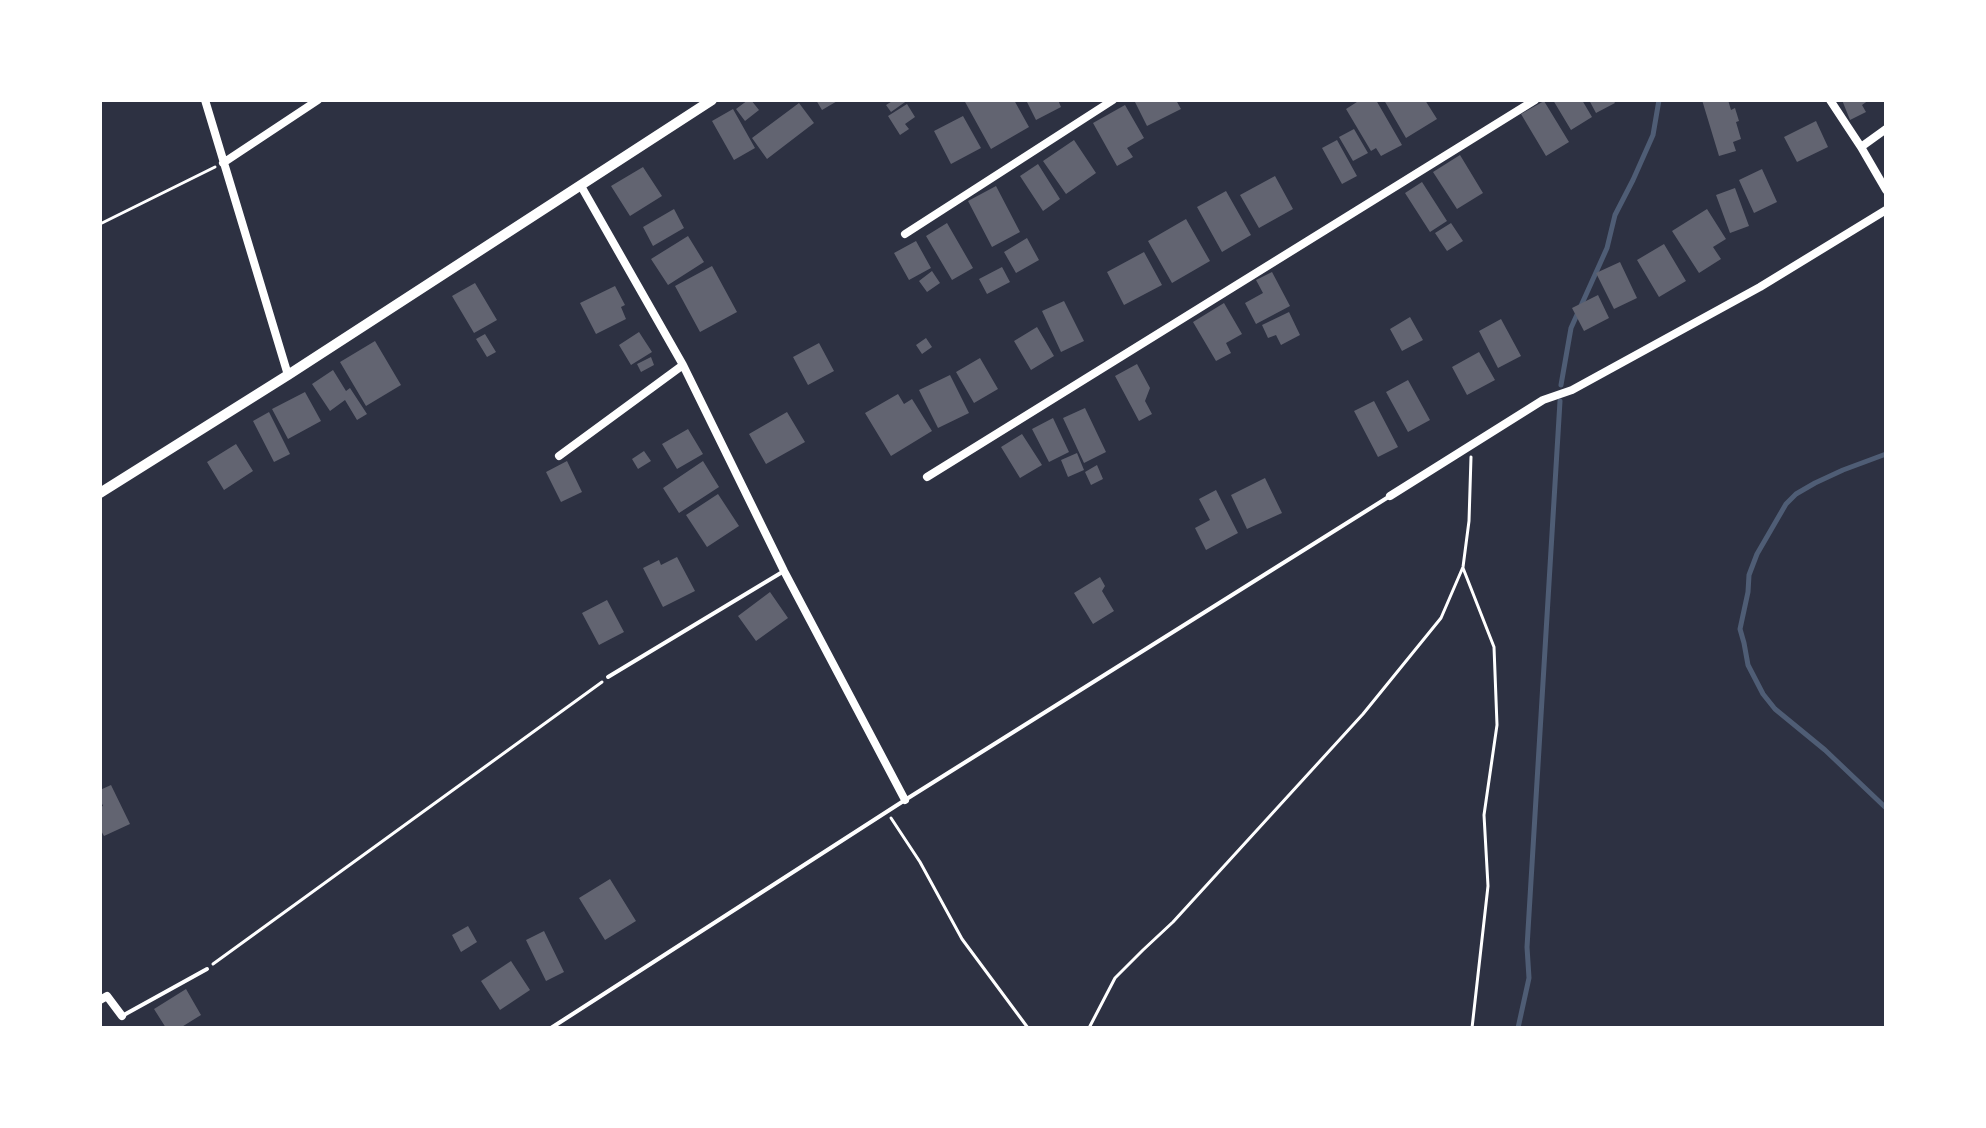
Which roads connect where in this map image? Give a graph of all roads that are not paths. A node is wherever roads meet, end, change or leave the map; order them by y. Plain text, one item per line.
1 (205, 100) edge
2 (318, 100) edge
3 (712, 100) edge
4 (1113, 100) edge
5 (1535, 100) edge
6 (1830, 100) edge
7 (1886, 129) edge
8 (1861, 147) junction
9 (223, 163) junction
10 (581, 186) junction
11 (1886, 190) edge
12 (1886, 210) edge
13 (905, 234) dead end
14 (683, 365) junction
15 (288, 375) junction
16 (559, 456) dead end
17 (927, 477) dead end
18 (100, 493) edge
19 (1390, 496) joint
20 (784, 571) junction
21 (608, 677) road end
22 (905, 800) junction
23 (207, 969) road end
24 (104, 998) edge
25 (122, 1016) joint
26 (551, 1028) edge

1 - 9 street
2 - 9 street
3 - 10 street
4 - 13 street
5 - 17 street
6 - 8 street
7 - 8 street
8 - 11 street
9 - 15 street
10 - 14 street
10 - 15 street
12 - 19 street
14 - 16 street
14 - 20 street
15 - 18 street
19 - 22 lane
20 - 21 lane
20 - 22 street
22 - 26 lane
23 - 25 lane
24 - 25 street

